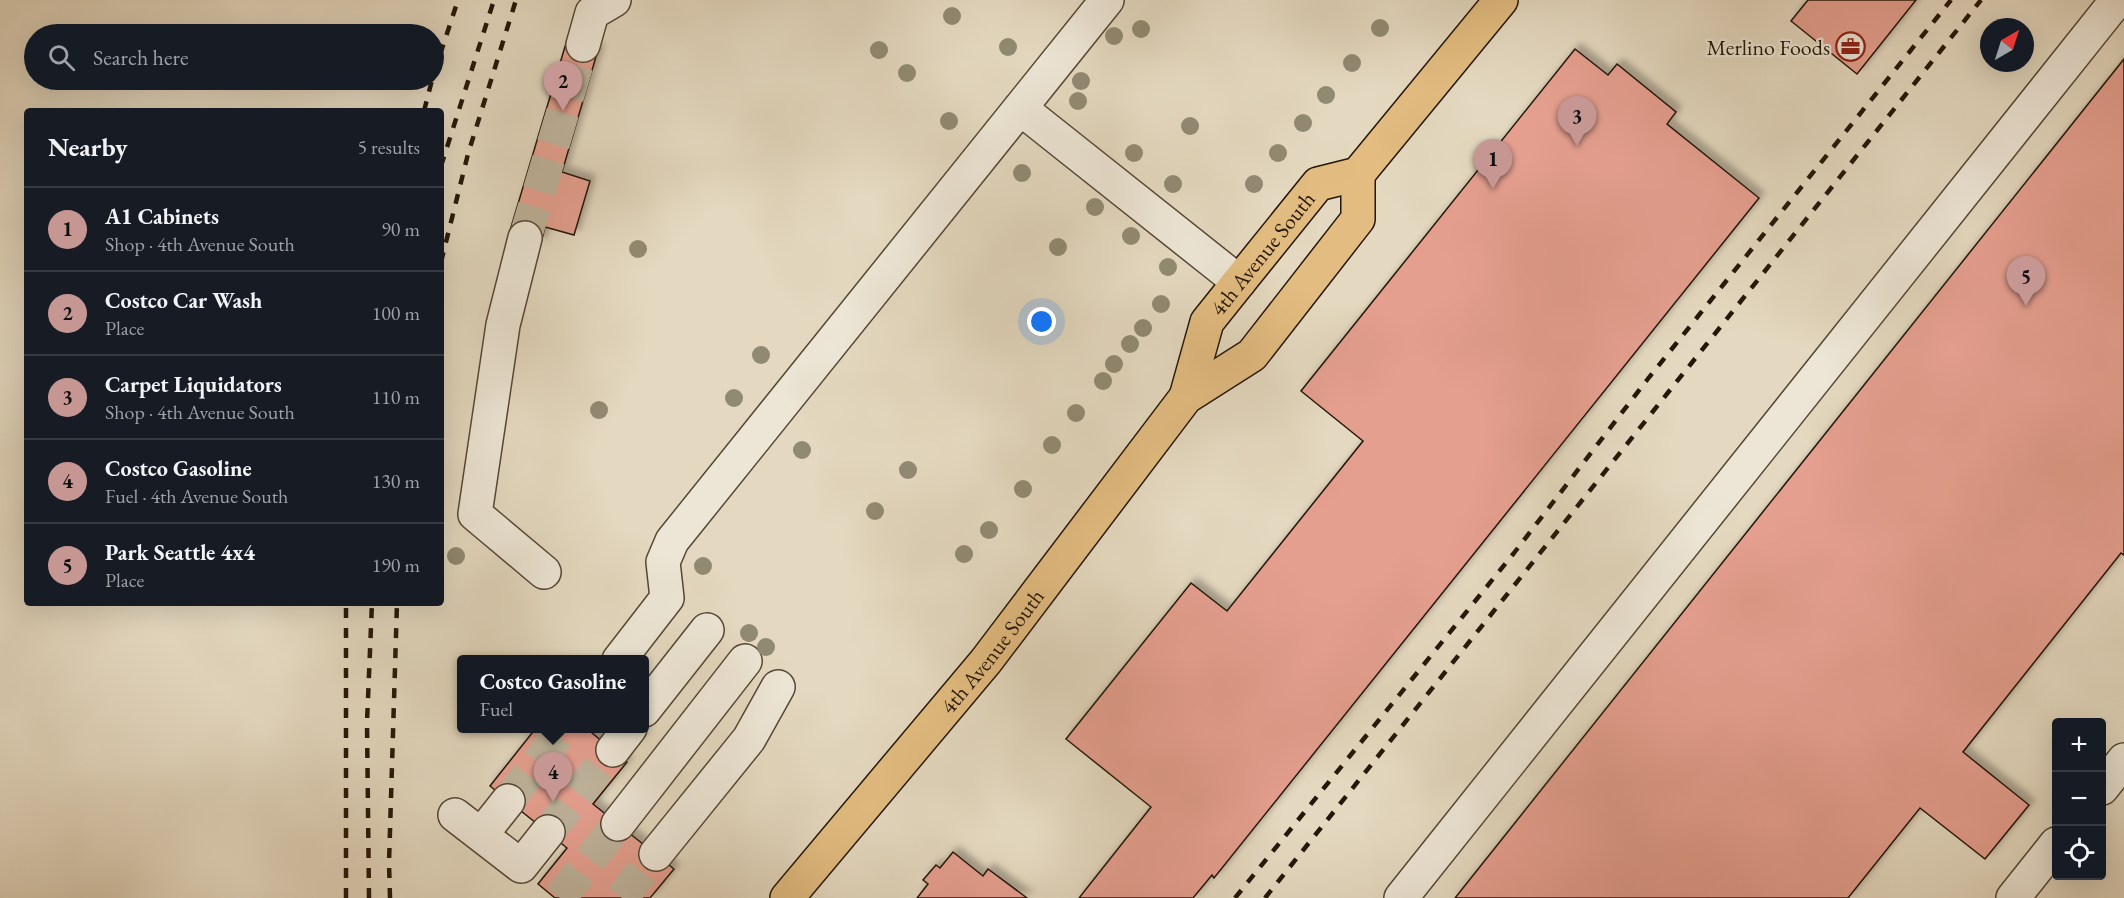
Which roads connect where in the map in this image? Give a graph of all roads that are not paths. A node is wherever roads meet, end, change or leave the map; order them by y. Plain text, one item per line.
1 (615, 0) edge
2 (1107, 0) edge
3 (1501, 0) edge
4 (2117, 0) edge
5 (583, 45) tunnel mouth
6 (1020, 108) junction
7 (1358, 174) junction
8 (525, 238) tunnel mouth
9 (1239, 282) junction
10 (1186, 397) junction
11 (544, 572) dead end
12 (707, 630) dead end
13 (623, 655) edge
14 (745, 661) dead end
15 (778, 687) dead end
16 (649, 705) edge
17 (2124, 760) edge
18 (2106, 783) edge
19 (508, 801) tunnel mouth
20 (455, 815) dead end
21 (618, 824) tunnel mouth
22 (548, 832) tunnel mouth
23 (481, 836) junction
24 (2052, 849) edge
25 (656, 854) tunnel mouth
26 (787, 898) edge
27 (1401, 898) edge
28 (2013, 898) edge

1 - 5 lane
2 - 6 lane
3 - 7 main road
4 - 27 lane
6 - 9 lane
6 - 13 lane
7 - 9 main road, 4th Avenue South
7 - 10 main road, 4th Avenue South
8 - 11 lane
9 - 10 main road, 4th Avenue South
10 - 26 main road, 4th Avenue South
12 - 16 lane
14 - 21 lane
15 - 25 lane
17 - 18 lane
19 - 23 lane
20 - 23 lane
22 - 23 lane
24 - 28 lane

